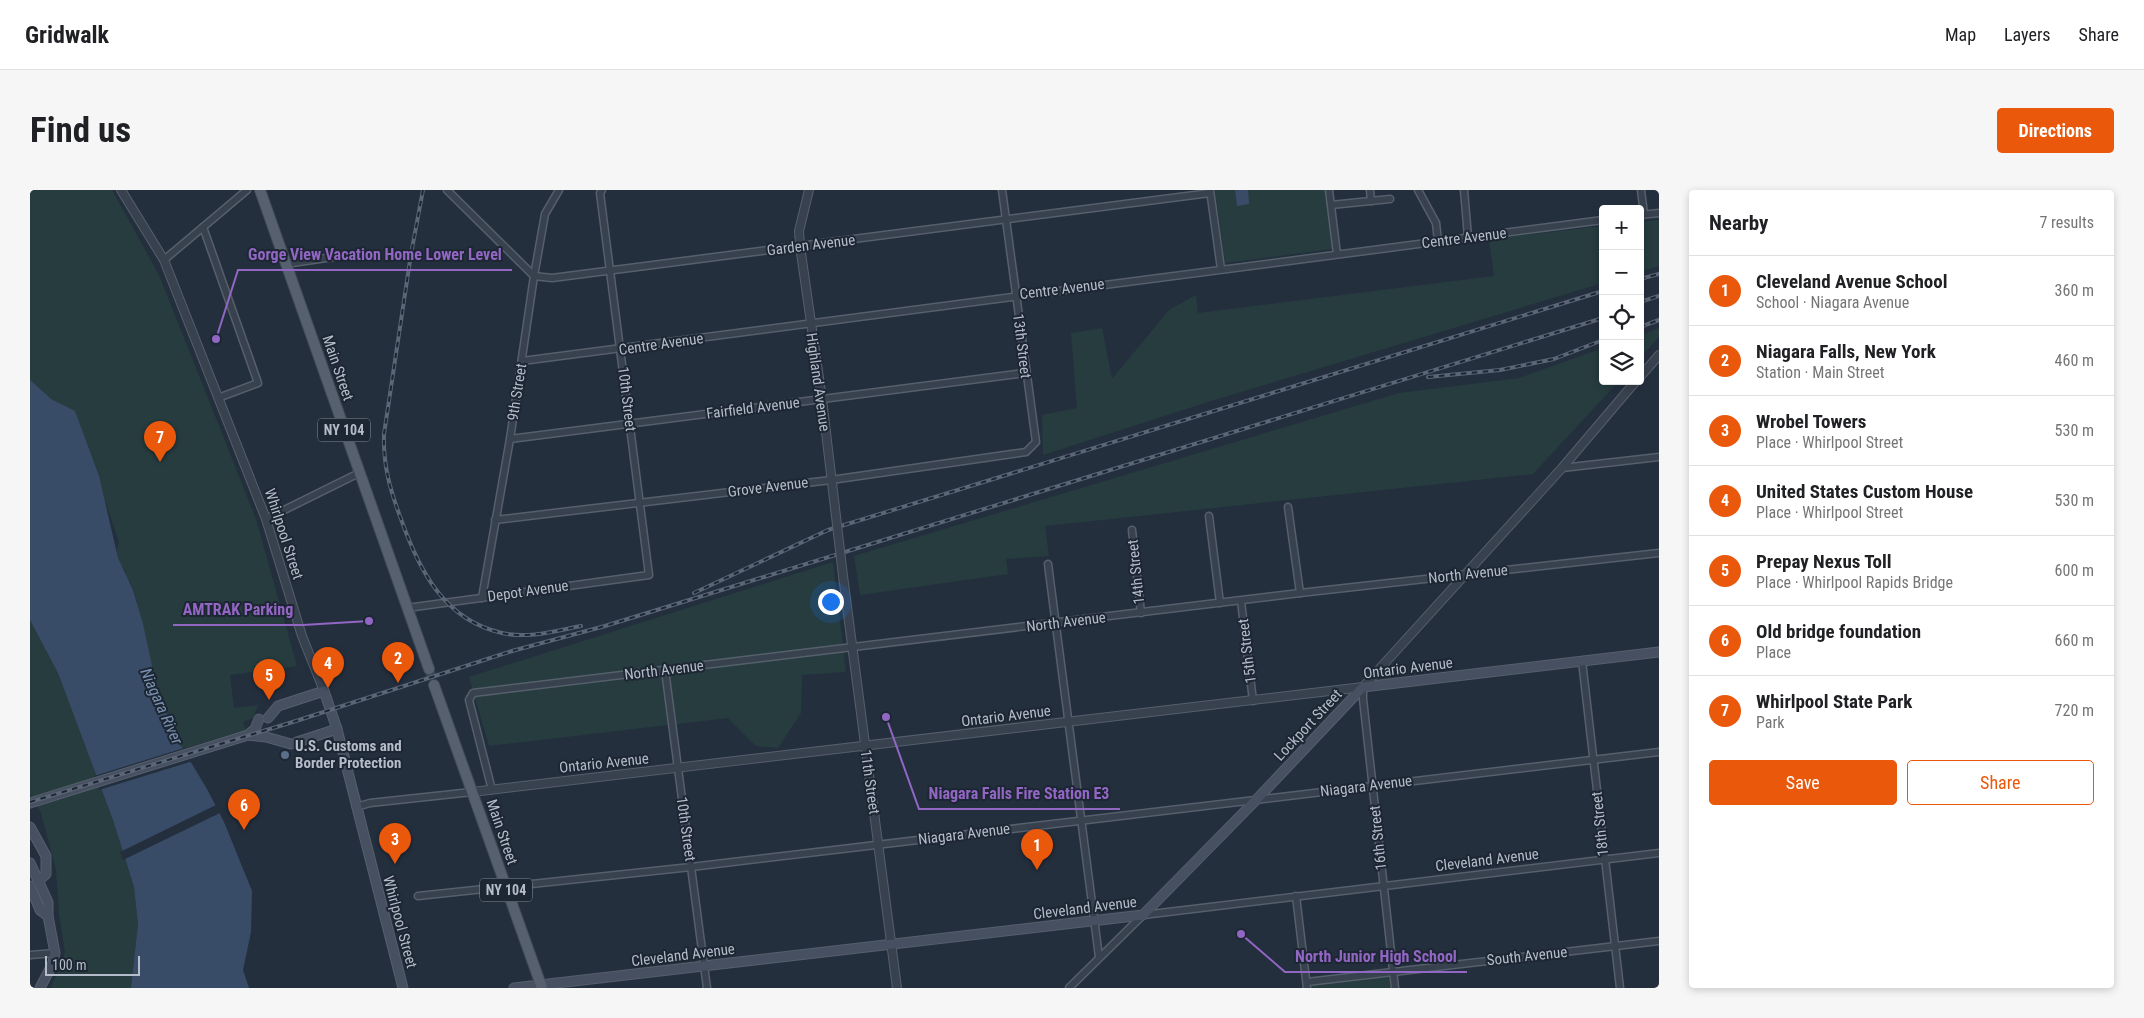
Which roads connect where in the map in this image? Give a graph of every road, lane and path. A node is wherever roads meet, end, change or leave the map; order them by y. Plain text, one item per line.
1 (121, 190) edge
2 (247, 190) edge
3 (260, 190) edge
4 (446, 190) edge
5 (559, 190) edge
6 (809, 190) edge
7 (1002, 190) edge
8 (1329, 190) edge
9 (1370, 190) edge
10 (1418, 190) edge
11 (1464, 190) edge
12 (1641, 190) edge
13 (601, 191) edge
14 (1210, 191) edge
15 (1390, 199) dead end
16 (1371, 201) junction
17 (1330, 205) junction
18 (1642, 205) edge
19 (1659, 213) edge
20 (1644, 215) edge
21 (1006, 220) junction
22 (1599, 221) edge
23 (203, 227) junction
24 (1468, 237) junction
25 (1438, 241) junction
26 (800, 246) junction
27 (1337, 254) junction
28 (347, 255) dead end
29 (164, 260) junction
30 (285, 264) junction
31 (1221, 269) junction
32 (610, 271) junction
33 (534, 276) junction
34 (1015, 295) junction
35 (810, 324) junction
36 (620, 350) junction
37 (1659, 355) edge
38 (522, 361) junction
39 (1644, 372) edge
40 (1025, 373) junction
41 (1633, 385) edge
42 (218, 398) junction
43 (822, 399) junction
44 (630, 424) junction
45 (510, 439) junction
46 (1036, 442) joint
47 (1659, 457) edge
48 (1562, 468) junction
49 (360, 473) junction
50 (831, 480) junction
51 (640, 502) junction
52 (1288, 507) dead end
53 (1209, 516) dead end
54 (266, 519) junction
55 (495, 520) junction
56 (1132, 530) dead end
57 (1659, 553) edge
58 (1048, 564) dead end
59 (649, 575) joint
60 (1463, 575) junction
61 (843, 576) joint
62 (1300, 593) junction
63 (482, 598) junction
64 (1241, 601) junction
65 (1220, 603) junction
66 (407, 608) junction
67 (1141, 613) junction
68 (1056, 623) junction
69 (853, 647) junction
70 (1659, 652) edge
71 (1582, 661) junction
72 (429, 669) tunnel mouth
73 (665, 670) junction
74 (434, 685) tunnel mouth
75 (1364, 687) junction
76 (324, 691) junction
77 (1253, 701) junction
78 (1068, 722) junction
79 (337, 729) junction
80 (248, 736) junction
81 (866, 746) junction
82 (1659, 752) edge
83 (1593, 760) junction
84 (678, 769) junction
85 (1372, 785) junction
86 (492, 790) junction
87 (472, 792) junction
88 (1257, 799) junction
89 (30, 803) edge
90 (356, 807) junction
91 (1082, 820) junction
92 (30, 827) edge
93 (879, 844) junction
94 (1659, 853) edge
95 (1604, 860) junction
96 (30, 863) edge
97 (691, 867) junction
98 (34, 880) edge
99 (30, 886) edge
100 (1383, 886) junction
101 (505, 887) junction
102 (418, 896) dead end
103 (1296, 896) junction
104 (1143, 915) junction
105 (48, 916) junction
106 (1094, 920) junction
107 (1659, 941) edge
108 (892, 944) junction
109 (1615, 946) junction
110 (55, 953) junction
111 (30, 955) edge
112 (1099, 957) junction
113 (705, 966) junction
114 (1393, 971) junction
115 (1307, 985) edge
116 (541, 986) edge
117 (40, 988) edge
118 (403, 988) edge
119 (514, 988) edge
120 (708, 988) edge
121 (897, 988) edge
122 (1069, 988) edge
123 (1395, 988) edge
124 (1620, 988) edge

1 - 29 street, Whirlpool Street
2 - 23 street
3 - 30 main road, Main Street / NY 104
4 - 33 street
5 - 33 street, 9th Street
6 - 26 street, Highland Avenue
7 - 21 street, 13th Street
8 - 17 street
9 - 16 street
10 - 25 street
11 - 24 street
12 - 18 street
13 - 32 street, 10th Street
14 - 21 street, Garden Avenue
14 - 31 street
15 - 16 street
16 - 17 street
17 - 27 street
19 - 20 street
21 - 26 street, Garden Avenue
21 - 34 street, 13th Street
22 - 24 street, Centre Avenue
23 - 29 street
23 - 42 street
24 - 25 street, Centre Avenue
25 - 27 street, Centre Avenue
26 - 32 street, Garden Avenue
26 - 35 street, Highland Avenue
27 - 31 street, Centre Avenue
28 - 30 street
29 - 42 street, Whirlpool Street
30 - 49 main road, Main Street / NY 104
31 - 34 street, Centre Avenue
32 - 33 street, Garden Avenue
32 - 36 street, 10th Street
33 - 38 street, 9th Street
34 - 35 street, Centre Avenue
34 - 40 street, 13th Street
35 - 36 street, Centre Avenue
35 - 43 street, Highland Avenue
36 - 38 street, Centre Avenue
36 - 44 street, 10th Street
37 - 39 street
38 - 45 street, 9th Street
40 - 43 street, Fairfield Avenue
40 - 46 street, 13th Street
41 - 48 street, Lockport Street
42 - 54 street, Whirlpool Street
43 - 44 street, Fairfield Avenue
43 - 50 street, Highland Avenue
44 - 45 street, Fairfield Avenue
44 - 51 street, 10th Street
45 - 55 street, 9th Street
46 - 50 street, Grove Avenue
47 - 48 street
48 - 60 street, Lockport Street
49 - 54 street
49 - 66 main road, Main Street / NY 104
50 - 51 street, Grove Avenue
50 - 61 street, Highland Avenue, bridge
51 - 55 street, Grove Avenue
51 - 59 street, 10th Street
52 - 62 street
53 - 65 street, 15th Street
54 - 76 street, Whirlpool Street
55 - 63 street, 9th Street
56 - 67 street, 14th Street
57 - 60 street, North Avenue
58 - 68 street
59 - 63 street, Depot Avenue
60 - 62 street, North Avenue
60 - 75 street, Lockport Street
61 - 69 street, 11th Street
62 - 64 street, North Avenue
63 - 66 street, Depot Avenue
64 - 65 street, North Avenue
64 - 77 street, 15th Street
65 - 67 street, North Avenue
66 - 72 main road, Main Street / NY 104
67 - 68 street, North Avenue
68 - 69 street, North Avenue
68 - 78 street
69 - 73 street, North Avenue
69 - 81 street, 11th Street
70 - 71 main road, Ontario Avenue
71 - 75 main road, Ontario Avenue
71 - 83 street, 18th Street
73 - 84 street, 10th Street
73 - 86 street, North Avenue
74 - 87 main road, Main Street / NY 104
75 - 77 street, Ontario Avenue
75 - 85 street, 16th Street
75 - 88 main road, Lockport Street
76 - 79 main road, Whirlpool Street
76 - 80 main road
77 - 78 street, Ontario Avenue
78 - 81 street, Ontario Avenue
78 - 91 street
79 - 80 main road
79 - 90 main road, Whirlpool Street
80 - 89 main road
81 - 84 street, Ontario Avenue
81 - 93 street, 11th Street
82 - 83 street, Niagara Avenue
83 - 85 street, Niagara Avenue
83 - 95 street, 18th Street
84 - 86 street, Ontario Avenue
84 - 97 street, 10th Street
85 - 88 street, Niagara Avenue
85 - 100 street, 16th Street
86 - 87 street, Ontario Avenue
87 - 90 street, Ontario Avenue
87 - 101 main road, Main Street / NY 104
88 - 91 street, Niagara Avenue
88 - 104 main road, Lockport Street
90 - 118 main road, Whirlpool Street
91 - 93 street, Niagara Avenue
91 - 106 street
92 - 98 main road
93 - 97 street, Niagara Avenue
93 - 108 street, 11th Street
94 - 95 street, Cleveland Avenue
95 - 100 street, Cleveland Avenue
95 - 109 street, 18th Street
96 - 98 main road
97 - 101 street, Niagara Avenue
97 - 113 street, 10th Street
98 - 105 main road
99 - 105 main road
100 - 103 street, Cleveland Avenue
100 - 114 street, 16th Street
101 - 102 street, Niagara Avenue
101 - 116 main road, Main Street / NY 104
103 - 104 street, Cleveland Avenue
103 - 115 street
104 - 106 main road, Cleveland Avenue
104 - 112 street, Lockport Street
105 - 110 main road
106 - 108 main road, Cleveland Avenue
106 - 112 street
107 - 109 street, South Avenue
108 - 113 main road, Cleveland Avenue
108 - 121 street, 11th Street
109 - 114 street, South Avenue
109 - 124 street, 18th Street
110 - 111 street
110 - 117 main road
112 - 122 street, Lockport Street
113 - 116 main road, Cleveland Avenue
113 - 120 street, 10th Street
114 - 115 street, South Avenue
114 - 123 street, 16th Street
116 - 119 main road, Cleveland Avenue

